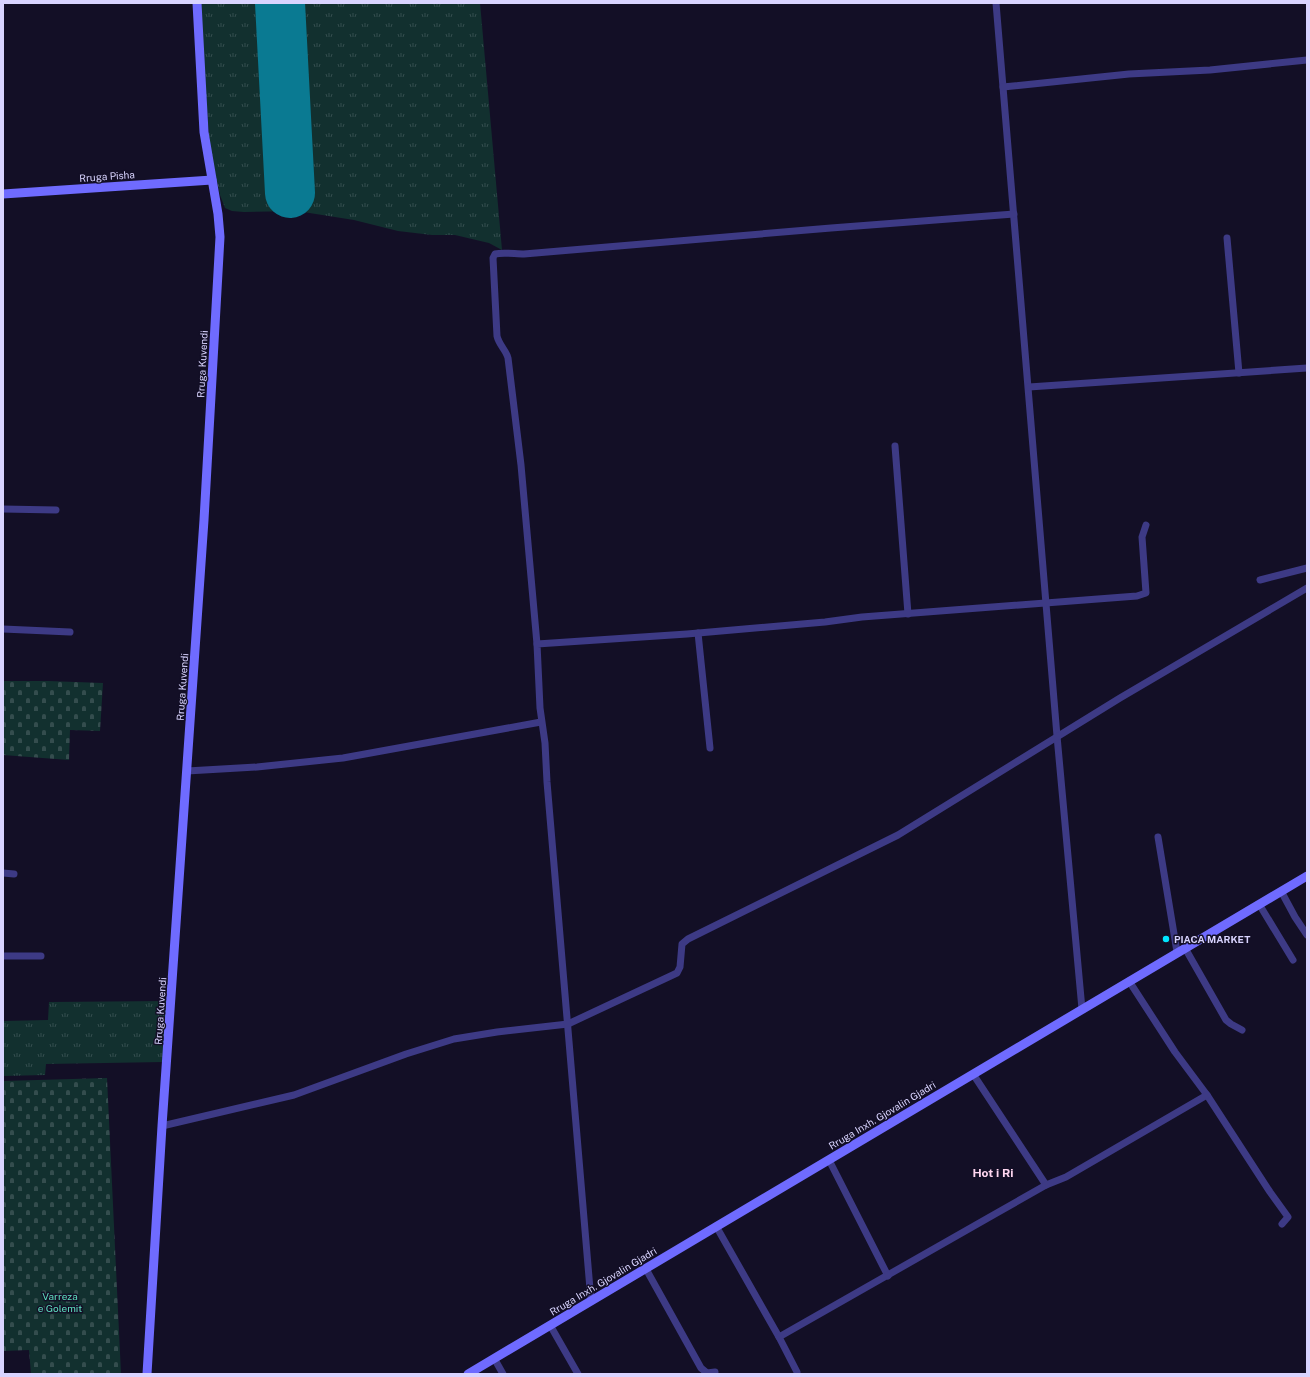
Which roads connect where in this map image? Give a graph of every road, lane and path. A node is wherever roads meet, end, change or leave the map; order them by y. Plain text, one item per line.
1 (197, 3) edge
2 (996, 3) edge
3 (1307, 60) edge
4 (1003, 87) junction
5 (212, 180) junction
6 (3, 194) edge
7 (1014, 214) junction
8 (1227, 238) dead end
9 (1307, 368) edge
10 (1239, 373) junction
11 (1029, 387) junction
12 (895, 446) dead end
13 (3, 509) edge
14 (56, 510) dead end
15 (1146, 525) dead end
16 (1307, 568) edge
17 (1260, 580) dead end
18 (1307, 588) edge
19 (1046, 603) junction
20 (908, 614) junction
21 (3, 629) edge
22 (70, 632) dead end
23 (698, 632) junction
24 (537, 644) junction
25 (541, 722) junction
26 (1057, 736) junction
27 (710, 748) dead end
28 (188, 771) junction
29 (1158, 837) dead end
30 (3, 873) edge
31 (14, 874) dead end
32 (1307, 876) edge
33 (1281, 891) junction
34 (1258, 904) junction
35 (1307, 935) edge
36 (1181, 950) junction
37 (3, 956) edge
38 (41, 956) dead end
39 (1293, 960) dead end
40 (1129, 981) junction
41 (1082, 1009) junction
42 (568, 1024) junction
43 (1242, 1030) dead end
44 (973, 1074) junction
45 (1207, 1095) junction
46 (162, 1126) junction
47 (829, 1160) junction
48 (1046, 1185) junction
49 (1282, 1224) dead end
50 (716, 1226) junction
51 (646, 1268) junction
52 (888, 1276) junction
53 (591, 1301) junction
54 (550, 1325) junction
55 (779, 1337) junction
56 (494, 1358) junction
57 (715, 1372) dead end
58 (147, 1374) edge
59 (468, 1374) edge
60 (503, 1374) edge
61 (578, 1374) edge
62 (797, 1374) edge

1 - 5 street, Rruga Kuvendi
2 - 4 street
3 - 4 street
4 - 7 street
5 - 6 street, Rruga Pisha
5 - 28 street, Rruga Kuvendi
7 - 11 street
7 - 24 street
8 - 10 street
9 - 10 street
10 - 11 street
11 - 19 street
12 - 20 street
13 - 14 street
15 - 19 street
16 - 17 street
18 - 26 street
19 - 20 street
19 - 26 street
20 - 23 street
21 - 22 street
23 - 24 street
23 - 27 street
24 - 25 street
25 - 28 street
25 - 42 street
26 - 41 street
26 - 42 street
28 - 46 street, Rruga Kuvendi
29 - 36 street
30 - 31 street
32 - 33 street, Rruga Inxh. Gjovalin Gjadri
33 - 34 street, Rruga Inxh. Gjovalin Gjadri
33 - 35 street
34 - 36 street, Rruga Inxh. Gjovalin Gjadri
34 - 39 street
36 - 40 street, Rruga Inxh. Gjovalin Gjadri
36 - 43 street
37 - 38 street
40 - 41 street, Rruga Inxh. Gjovalin Gjadri
40 - 45 street
41 - 44 street, Rruga Inxh. Gjovalin Gjadri
42 - 46 street
42 - 53 street
44 - 47 street, Rruga Inxh. Gjovalin Gjadri
44 - 48 street
45 - 48 street
45 - 49 street
46 - 58 street, Rruga Kuvendi
47 - 50 street, Rruga Inxh. Gjovalin Gjadri
47 - 52 street
48 - 52 street
50 - 51 street, Rruga Inxh. Gjovalin Gjadri
50 - 55 street
51 - 53 street, Rruga Inxh. Gjovalin Gjadri
51 - 57 street
52 - 55 street
53 - 54 street, Rruga Inxh. Gjovalin Gjadri
54 - 56 street, Rruga Inxh. Gjovalin Gjadri
54 - 61 street
55 - 62 street
56 - 59 street, Rruga Inxh. Gjovalin Gjadri
56 - 60 street

